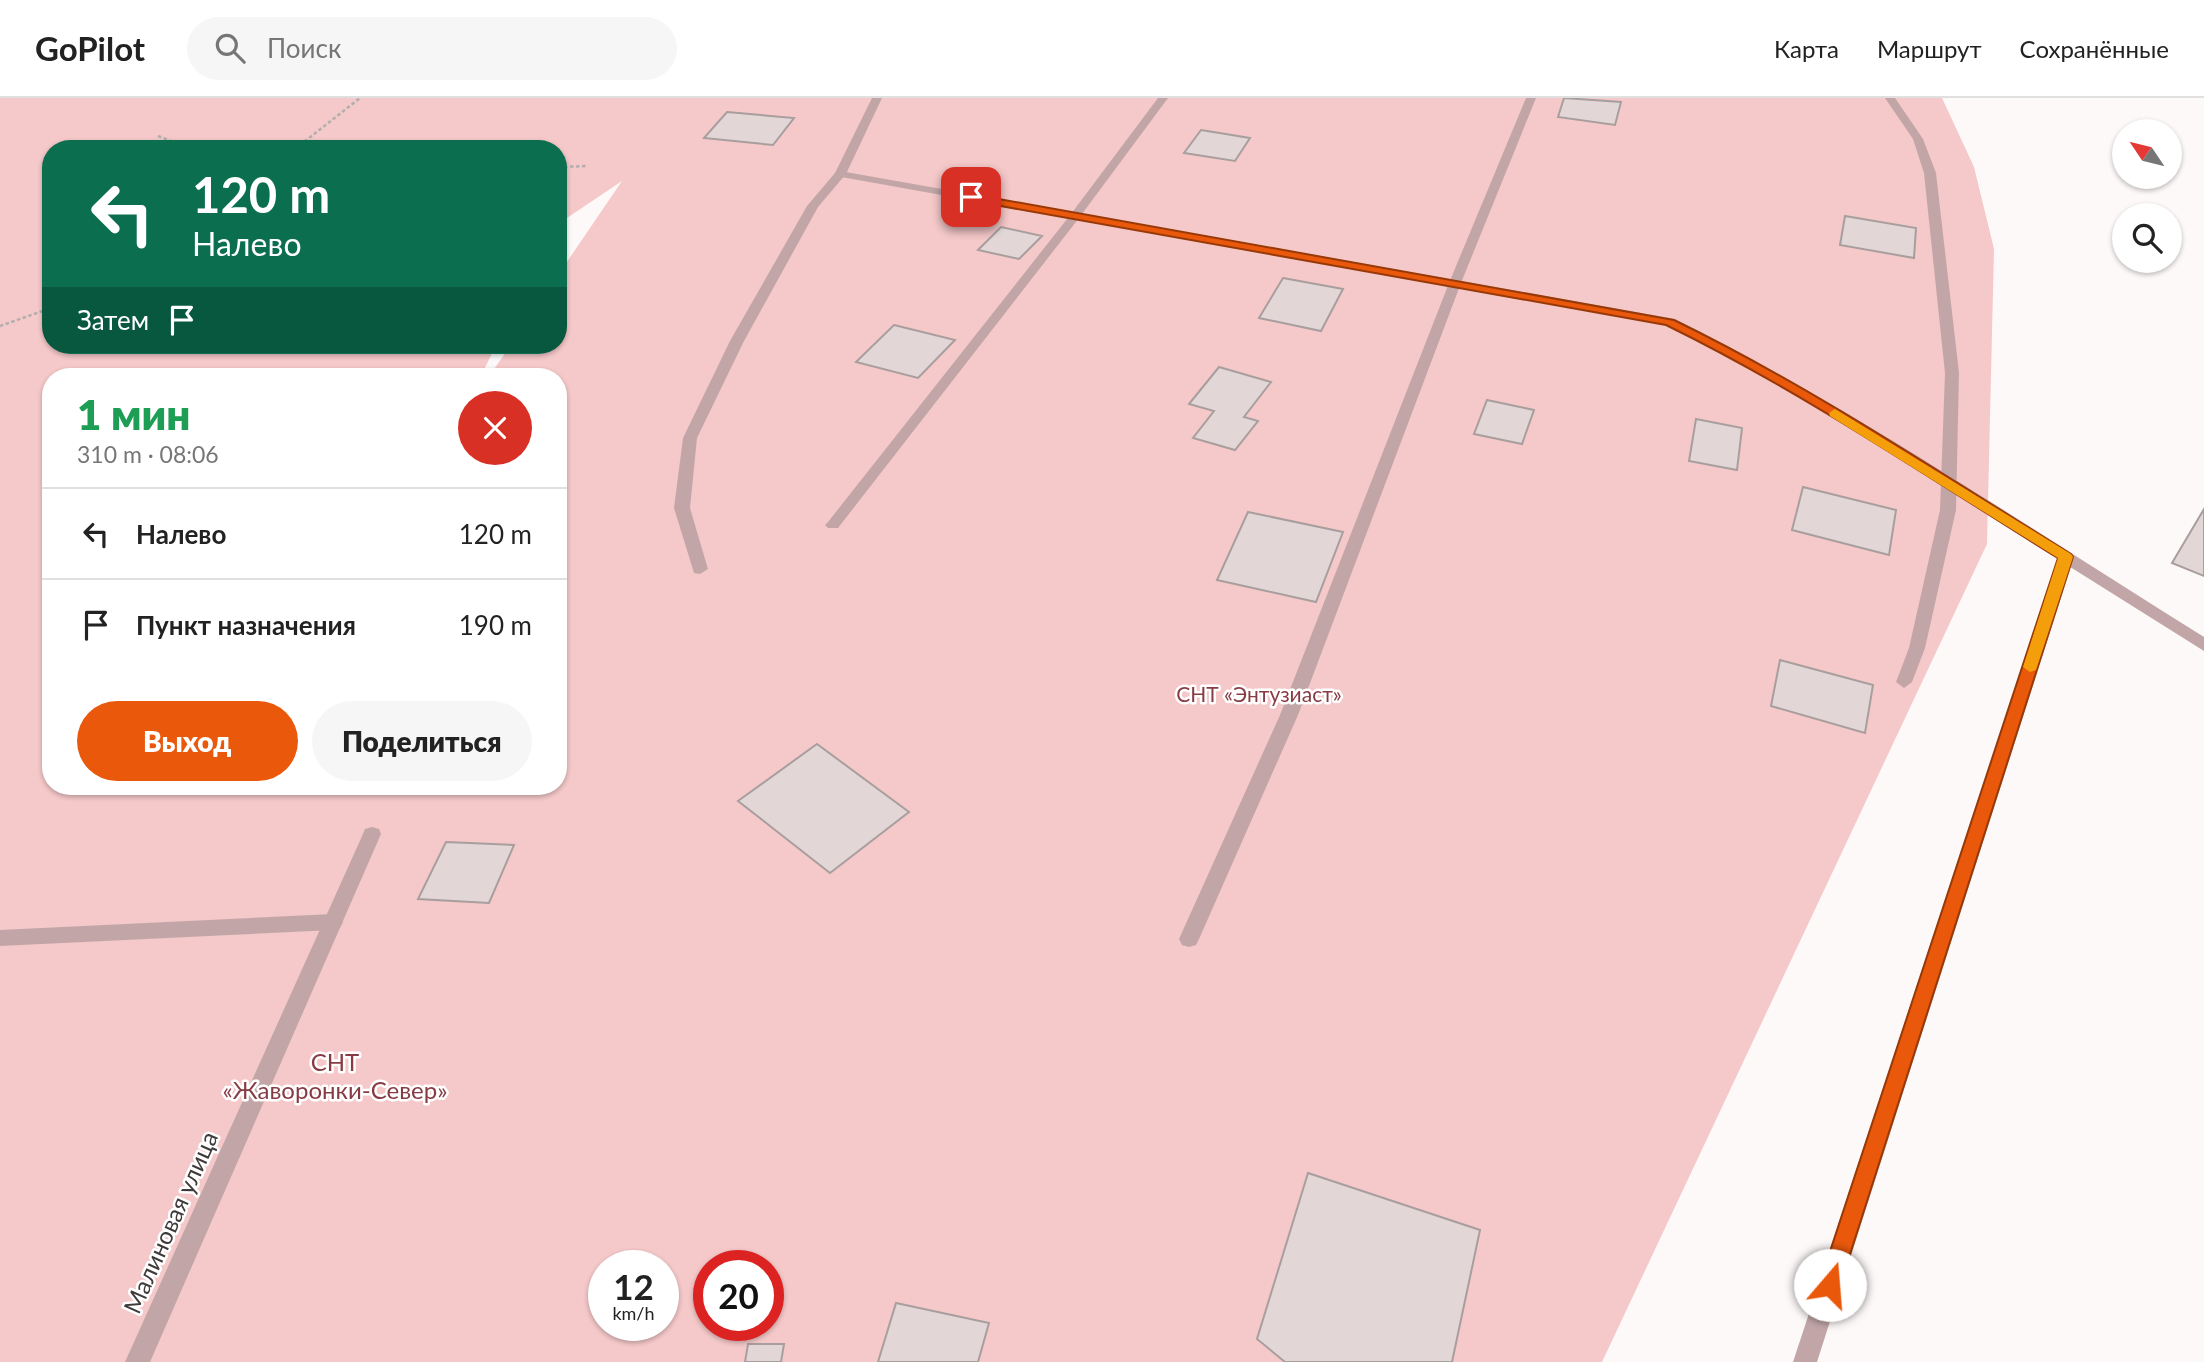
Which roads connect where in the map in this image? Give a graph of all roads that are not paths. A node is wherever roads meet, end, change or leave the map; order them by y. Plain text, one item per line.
1 (877, 98) edge
2 (1163, 98) edge
3 (1531, 98) edge
4 (1890, 98) edge
5 (840, 174) junction
6 (1075, 216) junction
7 (1455, 283) junction
8 (1948, 484) junction
9 (833, 525) dead end
10 (2066, 557) junction
11 (700, 569) dead end
12 (2204, 645) edge
13 (1904, 682) dead end
14 (372, 834) dead end
15 (333, 922) junction
16 (0, 938) edge
17 (1189, 939) dead end
18 (137, 1362) edge
19 (1805, 1362) edge

1 - 5 street
2 - 6 street
3 - 7 street
4 - 8 street
5 - 6 street
5 - 11 street
6 - 7 street
6 - 9 street
7 - 8 street
7 - 17 street
8 - 10 street
8 - 13 street
10 - 12 street
10 - 19 street
14 - 15 street, Малиновая улица
15 - 16 street
15 - 18 street, Малиновая улица

